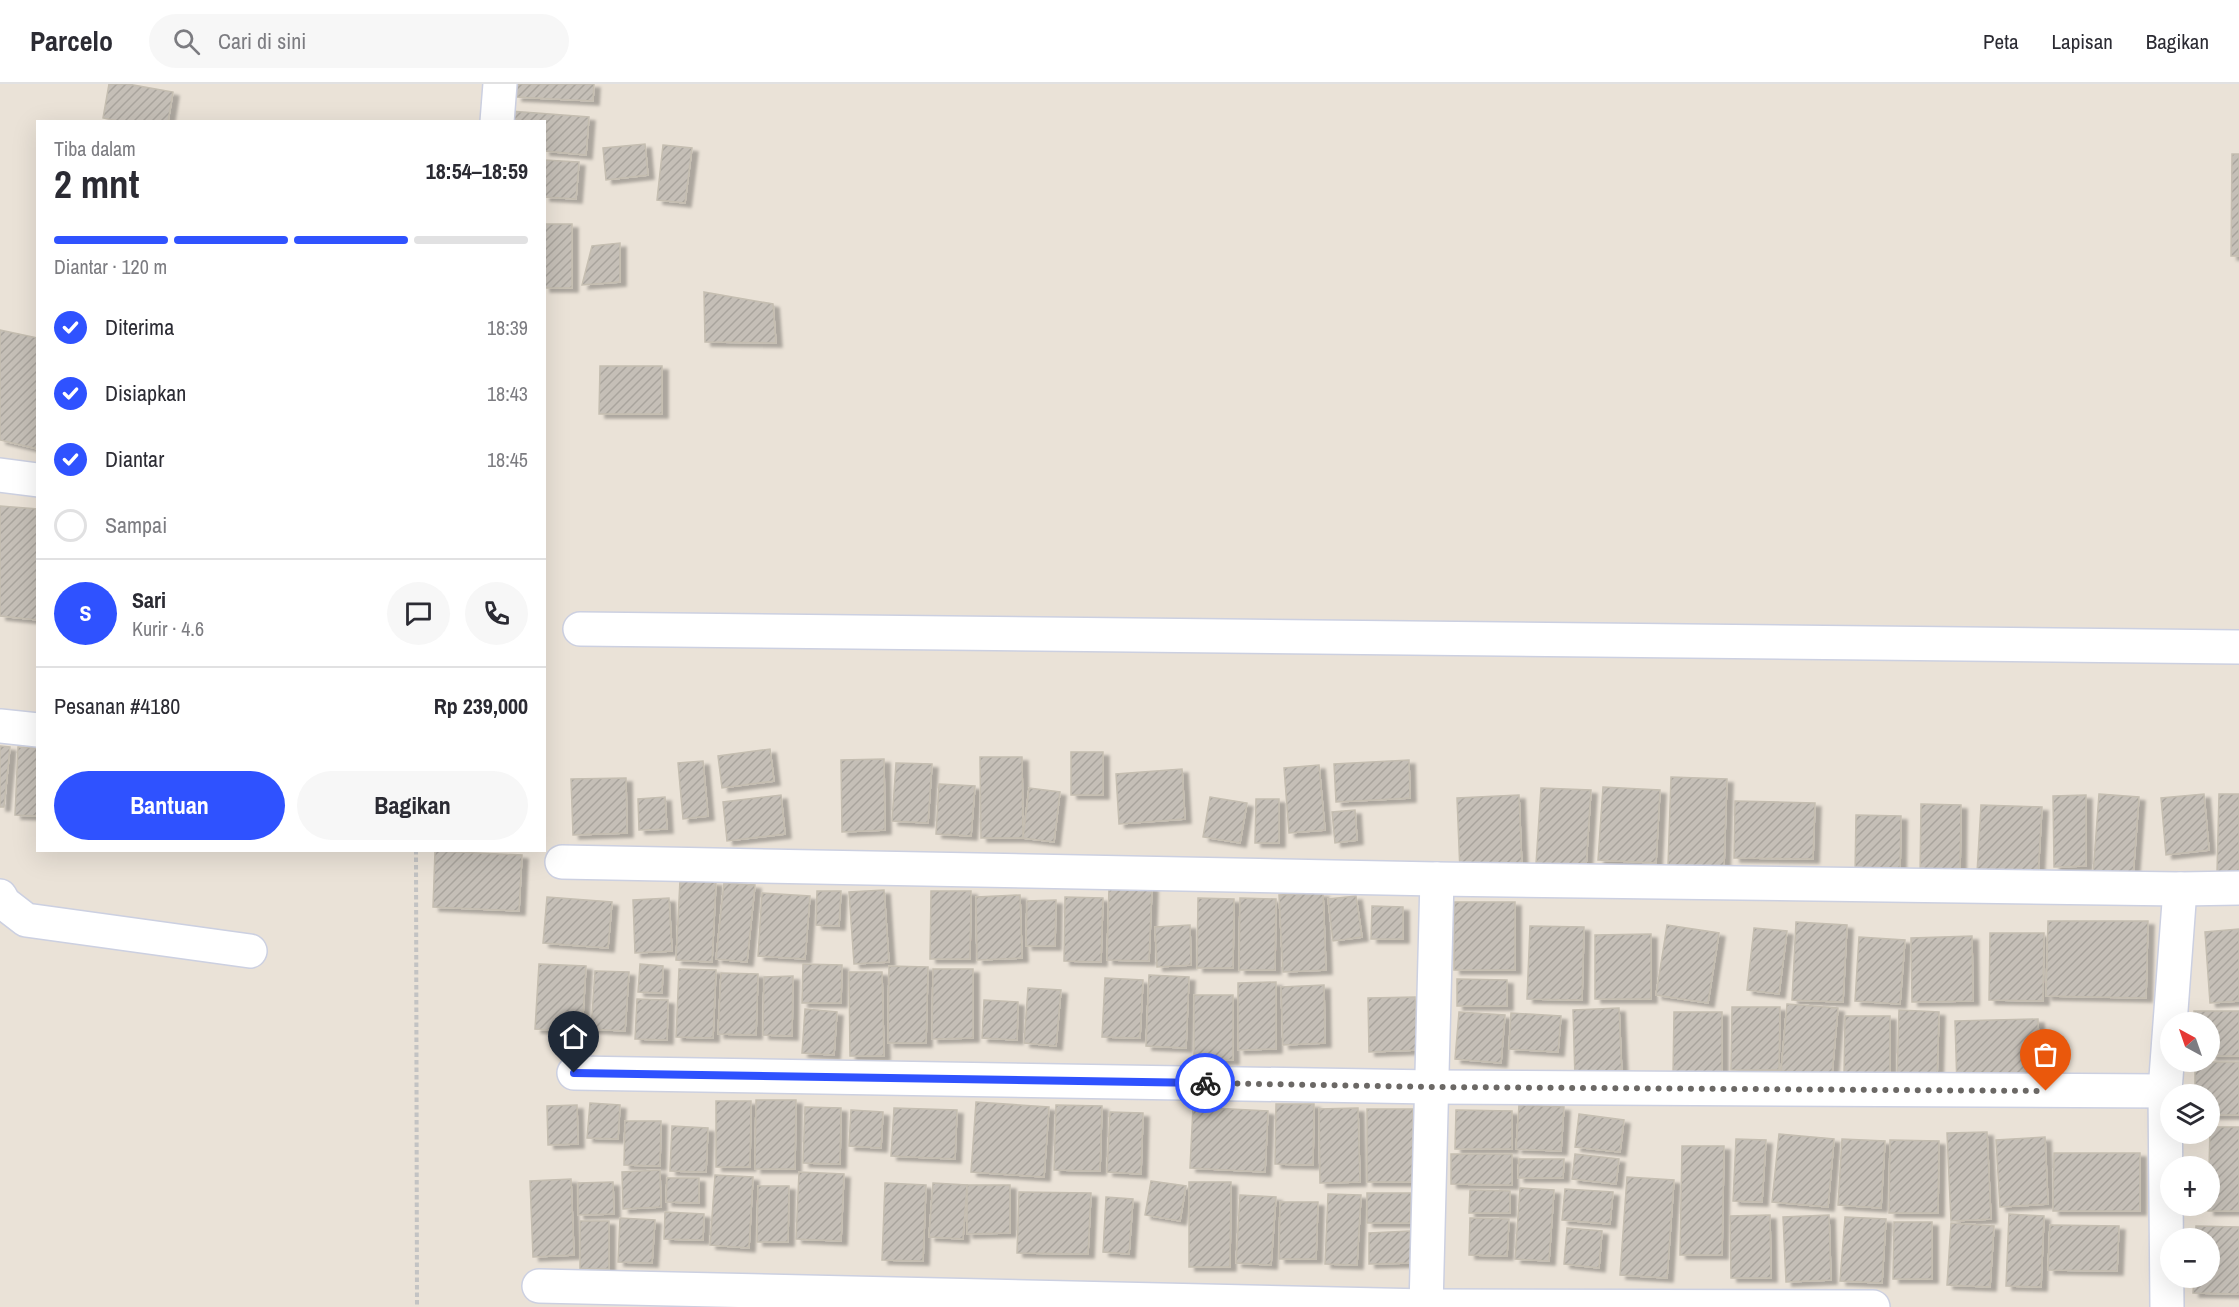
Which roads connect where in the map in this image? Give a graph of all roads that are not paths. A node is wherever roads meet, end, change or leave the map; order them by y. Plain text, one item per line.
1 (500, 84) edge
2 (497, 120) edge
3 (0, 475) edge
4 (36, 480) edge
5 (580, 629) dead end
6 (2239, 647) edge
7 (0, 726) edge
8 (36, 730) edge
9 (562, 862) dead end
10 (1437, 879) junction
11 (2239, 888) edge
12 (2180, 889) junction
13 (0, 896) edge
14 (250, 951) dead end
15 (574, 1073) dead end
16 (2165, 1084) edge
17 (1432, 1087) junction
18 (2160, 1091) edge
19 (2164, 1144) edge
20 (539, 1286) dead end
21 (744, 1299) edge
22 (1426, 1306) edge
23 (1874, 1307) edge
24 (2166, 1307) edge

1 - 2 street
3 - 4 street
5 - 6 street
7 - 8 street
9 - 10 street
10 - 12 street
10 - 17 street
11 - 12 street
12 - 16 street
13 - 14 street
15 - 17 street
17 - 18 street
17 - 22 street
19 - 24 street
20 - 21 street
21 - 22 street
22 - 23 street

